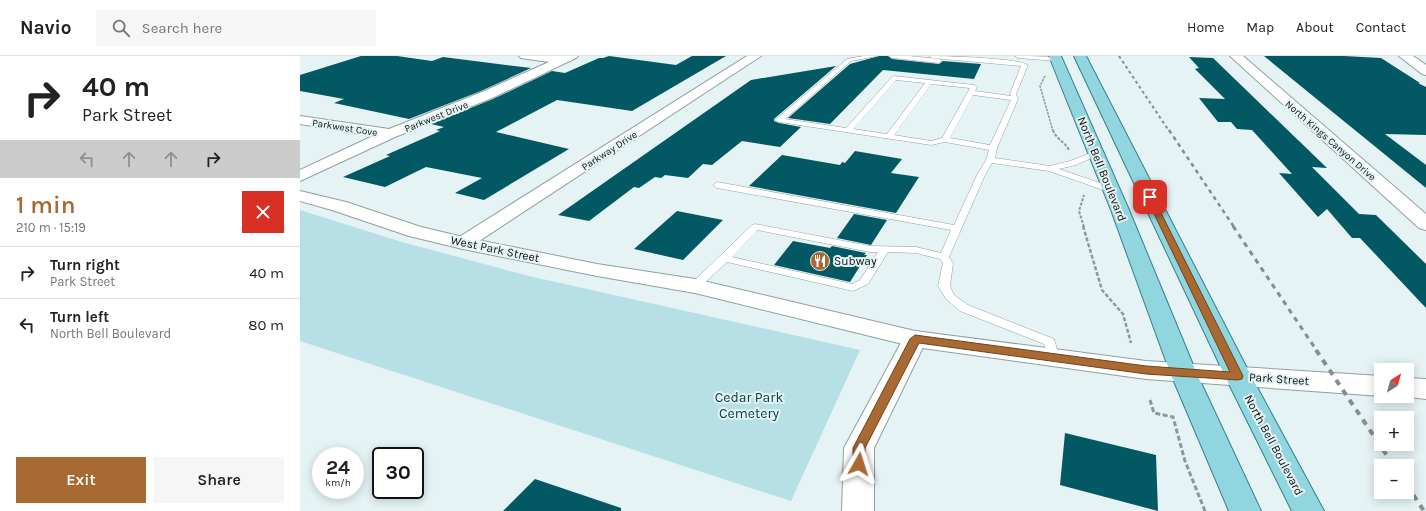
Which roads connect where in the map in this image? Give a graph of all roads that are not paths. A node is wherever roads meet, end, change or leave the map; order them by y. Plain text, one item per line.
1 (525, 56) edge
2 (755, 56) edge
3 (874, 56) edge
4 (892, 56) edge
5 (932, 56) edge
6 (1018, 56) edge
7 (1080, 56) edge
8 (1236, 56) edge
9 (1405, 56) edge
10 (567, 58) edge
11 (1056, 58) edge
12 (1426, 71) edge
13 (1023, 72) junction
14 (929, 82) junction
15 (970, 93) junction
16 (1015, 99) junction
17 (300, 120) edge
18 (848, 130) junction
19 (390, 134) junction
20 (890, 136) junction
21 (945, 140) junction
22 (993, 148) junction
23 (1096, 154) junction
24 (990, 160) junction
25 (1050, 168) junction
26 (300, 176) edge
27 (718, 185) dead end
28 (1112, 190) junction
29 (300, 196) edge
30 (1426, 224) edge
31 (956, 228) junction
32 (463, 243) junction
33 (885, 249) junction
34 (944, 257) junction
35 (724, 258) junction
36 (695, 286) junction
37 (915, 339) junction
38 (1053, 356) junction
39 (1183, 372) junction
40 (1238, 376) junction
41 (1374, 386) edge
42 (1414, 389) edge
43 (1426, 390) edge
44 (858, 511) edge
45 (1245, 511) edge
46 (1308, 511) edge

1 - 10 street
2 - 32 street, Parkway Drive
3 - 18 lane
4 - 13 lane
5 - 13 lane
6 - 11 lane
7 - 40 main road, North Bell Boulevard
8 - 30 street, North Kings Canyon Drive
9 - 12 street
10 - 19 street, Parkwest Drive
11 - 23 main road, North Bell Boulevard
13 - 16 lane
14 - 15 lane
14 - 18 lane
14 - 20 lane
15 - 16 lane
15 - 21 lane
16 - 22 lane
17 - 19 street, Parkwest Cove
18 - 20 lane
19 - 26 street, Parkwest Drive
20 - 21 lane
21 - 22 lane
22 - 24 lane
23 - 25 lane
23 - 28 main road, North Bell Boulevard
24 - 25 lane
24 - 31 lane
25 - 28 lane
27 - 31 lane
28 - 39 main road, North Bell Boulevard
29 - 32 street, West Park Street
31 - 34 lane
32 - 36 street, West Park Street
33 - 34 lane
33 - 35 lane
33 - 35 lane
34 - 38 lane
35 - 36 lane
36 - 37 street, West Park Street
37 - 38 street, Park Street
37 - 44 street
38 - 39 street, Park Street
39 - 40 street, Park Street
39 - 45 main road, North Bell Boulevard
40 - 41 street, Park Street
40 - 46 main road, North Bell Boulevard
42 - 43 street

